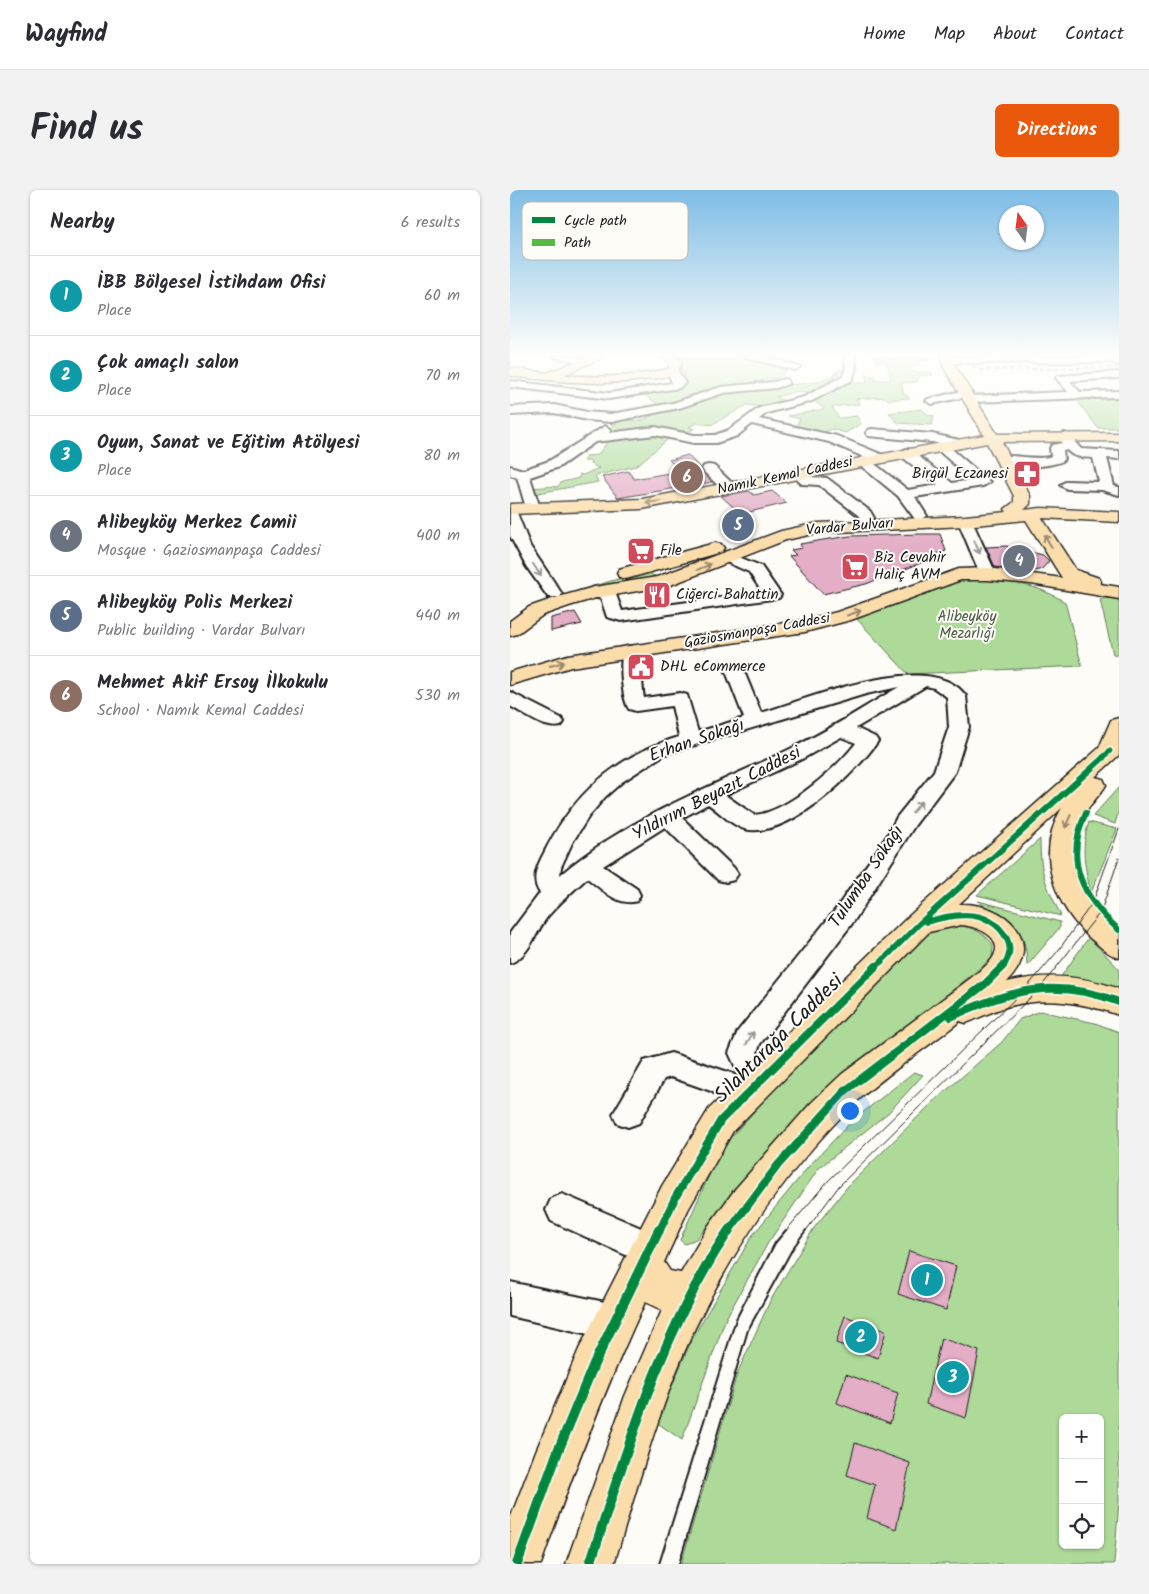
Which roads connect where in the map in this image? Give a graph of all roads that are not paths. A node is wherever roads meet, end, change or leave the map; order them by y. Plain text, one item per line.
1 (618, 419) edge
2 (981, 419) edge
3 (748, 420) joint
4 (984, 424) junction
5 (872, 433) dead end
6 (1119, 437) edge
7 (591, 439) junction
8 (976, 441) junction
9 (1067, 442) junction
10 (952, 450) junction
11 (998, 450) junction
12 (906, 453) junction
13 (1099, 454) junction
14 (1119, 455) edge
15 (510, 456) edge
16 (878, 458) junction
17 (862, 461) junction
18 (921, 465) junction
19 (547, 467) junction
20 (709, 469) dead end
21 (510, 470) edge
22 (797, 474) junction
23 (524, 476) junction
24 (1067, 485) dead end
25 (729, 488) junction
26 (950, 488) junction
27 (1113, 488) edge
28 (904, 495) junction
29 (1012, 505) junction
30 (533, 508) junction
31 (1054, 508) junction
32 (510, 509) edge
33 (1119, 511) edge
34 (510, 513) edge
35 (1031, 514) junction
36 (1071, 514) junction
37 (920, 516) junction
38 (1119, 517) edge
39 (867, 518) junction
40 (965, 521) junction
41 (728, 558) junction
42 (660, 563) junction
43 (1065, 569) junction
44 (988, 574) junction
45 (680, 576) junction
46 (1031, 578) junction
47 (1119, 585) edge
48 (597, 593) junction
49 (1119, 593) edge
50 (554, 594) junction
51 (510, 614) edge
52 (510, 630) edge
53 (631, 651) junction
54 (734, 669) dead end
55 (510, 679) edge
56 (922, 680) junction
57 (510, 698) edge
58 (755, 721) junction
59 (554, 722) dead end
60 (1119, 725) edge
61 (841, 729) junction
62 (690, 740) junction
63 (1110, 751) junction
64 (709, 794) junction
65 (668, 816) junction
66 (586, 866) junction
67 (726, 874) dead end
68 (554, 894) junction
69 (628, 894) dead end
70 (920, 924) junction
71 (1119, 947) edge
72 (510, 954) edge
73 (1119, 1002) edge
74 (933, 1026) junction
75 (751, 1089) junction
76 (628, 1114) dead end
77 (562, 1210) dead end
78 (647, 1256) junction
79 (694, 1291) junction
80 (510, 1300) edge
81 (614, 1322) junction
82 (517, 1564) edge
83 (590, 1564) edge

1 - 7 street
2 - 4 main road
3 - 7 street
3 - 16 street
4 - 8 main road
4 - 11 main road
5 - 10 street
6 - 9 main road
7 - 19 street
8 - 10 main road, Namık Kemal Caddesi
8 - 11 main road
9 - 11 main road
9 - 11 street
9 - 13 street
10 - 12 main road, Namık Kemal Caddesi
10 - 18 street
10 - 26 street
11 - 29 main road
12 - 16 main road, Namık Kemal Caddesi
12 - 18 street
13 - 14 street
13 - 27 street
15 - 19 street
16 - 17 main road, Namık Kemal Caddesi
17 - 22 main road, Namık Kemal Caddesi
17 - 28 street
18 - 26 street
19 - 23 street
20 - 25 street
21 - 23 street
22 - 25 main road, Namık Kemal Caddesi
22 - 39 street
23 - 30 street
24 - 27 street
25 -> 30 main road, Namık Kemal Caddesi
26 - 28 street
28 - 37 street
29 - 31 main road
29 - 35 main road
29 - 37 main road, Vardar Bulvarı
30 - 32 main road, Namık Kemal Caddesi
31 - 33 main road
31 - 36 main road
34 -> 50 street
35 - 36 main road, Vardar Bulvarı
35 - 40 main road, Vardar Bulvarı
43 -> 35 main road
36 - 38 main road, Vardar Bulvarı
37 - 39 main road, Vardar Bulvarı
39 - 42 main road, Vardar Bulvarı
40 - 41 main road, Vardar Bulvarı
40 -> 44 street
45 -> 41 main road, Vardar Bulvarı
41 - 48 street
42 - 45 main road
42 - 50 main road, Vardar Bulvarı
43 - 46 main road
43 - 47 main road
44 - 46 main road, Gaziosmanpaşa Caddesi
53 -> 44 main road, Gaziosmanpaşa Caddesi
45 - 48 main road, Vardar Bulvarı
46 - 49 main road, Gaziosmanpaşa Caddesi
48 - 52 main road, Vardar Bulvarı
50 - 51 main road, Vardar Bulvarı
55 -> 53 main road, Gaziosmanpaşa Caddesi
53 - 62 street
54 - 58 street
56 - 58 street, Erhan Sokağı
56 - 61 street, Yıldırım Beyazıt Caddesi
75 -> 56 street, Tulumba Sokağı
57 - 59 street
58 - 62 street, Erhan Sokağı
60 - 63 main road, Silahtarağa Caddesi
61 - 64 street, Yıldırım Beyazıt Caddesi
61 - 64 street
62 - 68 street, Erhan Sokağı
63 - 70 main road, Silahtarağa Caddesi
63 -> 71 main road
64 - 65 street, Yıldırım Beyazıt Caddesi
65 - 66 street, Yıldırım Beyazıt Caddesi
65 - 67 street
66 - 68 street, Yıldırım Beyazıt Caddesi
66 - 69 street
68 - 72 street, Yıldırım Beyazıt Caddesi
70 - 74 main road
70 - 75 main road, Silahtarağa Caddesi
73 - 74 main road
74 - 79 main road
75 - 76 street
75 - 78 main road, Silahtarağa Caddesi
77 - 78 street
78 - 79 main road
78 - 81 main road, Silahtarağa Caddesi
79 - 83 main road
80 - 81 street
81 - 82 main road, Silahtarağa Caddesi

